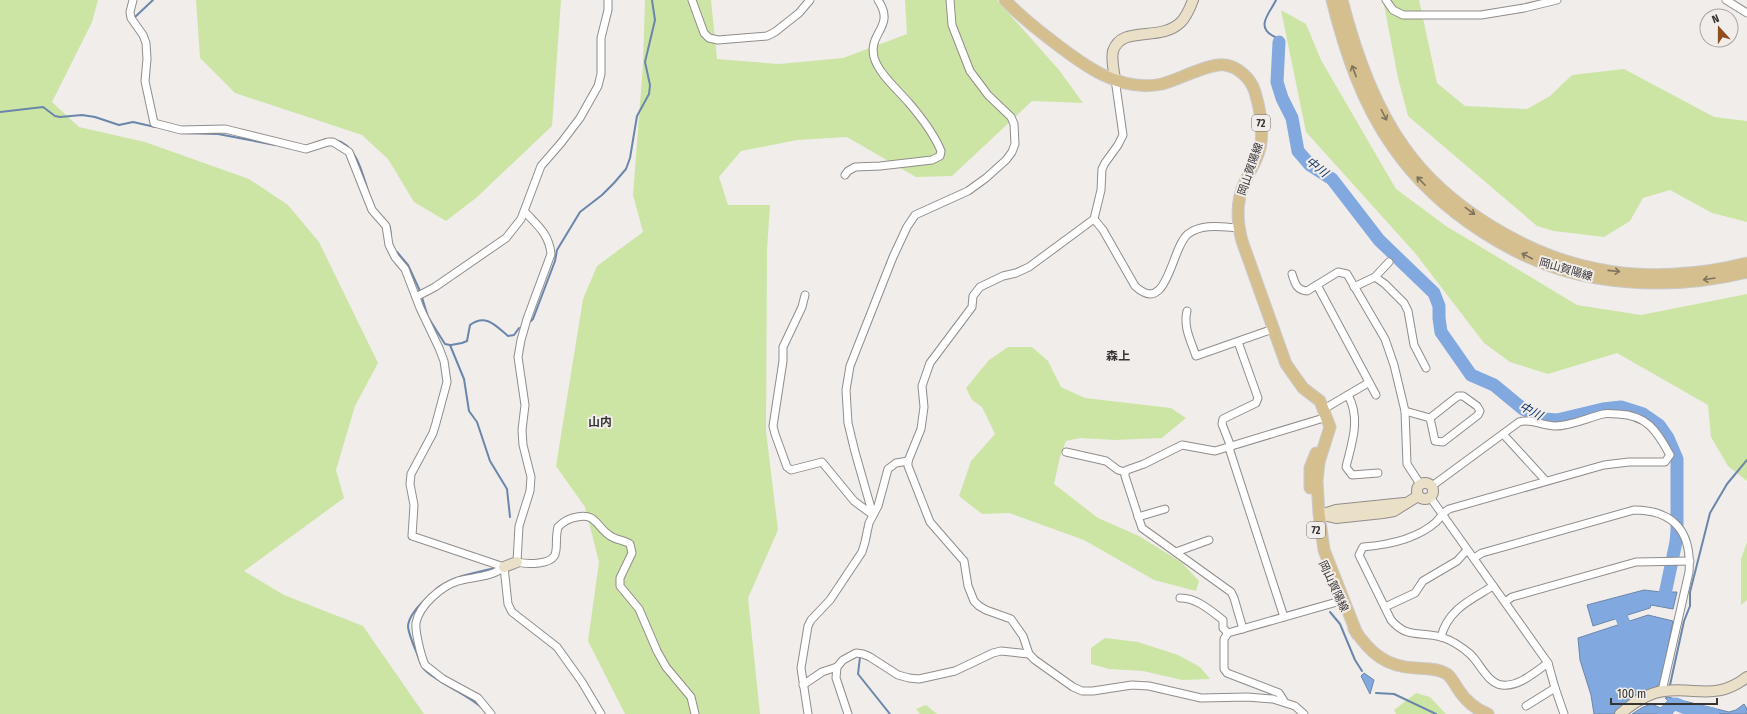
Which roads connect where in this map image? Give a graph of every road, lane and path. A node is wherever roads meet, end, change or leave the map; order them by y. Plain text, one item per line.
1 (133, 0) edge
2 (608, 0) edge
3 (692, 0) edge
4 (810, 0) edge
5 (878, 0) edge
6 (950, 0) edge
7 (1005, 0) edge
8 (1193, 0) edge
9 (1332, 0) edge
10 (1342, 0) edge
11 (1386, 0) edge
12 (1557, 0) edge
13 (1726, 0) edge
14 (1747, 13) edge
15 (1115, 79) junction
16 (844, 175) dead end
17 (525, 212) junction
18 (1094, 220) junction
19 (1238, 228) junction
20 (1389, 262) dead end
21 (1747, 263) edge
22 (1747, 272) edge
23 (1292, 274) dead end
24 (1375, 277) junction
25 (1317, 285) junction
26 (1354, 287) junction
27 (420, 295) junction
28 (805, 295) dead end
29 (1188, 311) dead end
30 (1273, 329) junction
31 (1238, 342) junction
32 (1426, 368) dead end
33 (1368, 383) junction
34 (1348, 395) junction
35 (1376, 395) dead end
36 (1405, 411) junction
37 (1326, 415) junction
38 (1430, 418) junction
39 (1503, 434) junction
40 (1230, 447) junction
41 (1066, 452) dead end
42 (908, 461) junction
43 (1125, 472) junction
44 (1378, 473) dead end
45 (1546, 481) junction
46 (1420, 484) junction
47 (1432, 486) junction
48 (1418, 496) junction
49 (1430, 497) junction
50 (1165, 509) dead end
51 (1441, 514) junction
52 (873, 515) junction
53 (1316, 515) junction
54 (1138, 517) junction
55 (1209, 540) dead end
56 (1467, 550) junction
57 (1176, 552) junction
58 (1474, 558) junction
59 (1690, 561) junction
60 (517, 562) junction
61 (504, 567) junction
62 (1493, 586) junction
63 (1180, 598) dead end
64 (1342, 600) junction
65 (1505, 602) junction
66 (1385, 607) junction
67 (1284, 617) junction
68 (1243, 629) junction
69 (1228, 633) junction
70 (1442, 637) junction
71 (1029, 654) junction
72 (1548, 663) junction
73 (837, 667) junction
74 (1747, 677) edge
75 (803, 685) junction
76 (1555, 688) junction
77 (1662, 691) junction
78 (1284, 701) junction
79 (1526, 706) dead end
80 (491, 714) edge
81 (601, 714) edge
82 (695, 714) edge
83 (808, 714) edge
84 (848, 714) edge
85 (1304, 714) edge
86 (1488, 714) edge
87 (1564, 714) edge
88 (1620, 714) edge

1 - 27 street
2 - 17 street
3 - 4 street
5 - 16 street
6 - 52 street
7 - 15 main road, 岡山賀陽線 / 72
8 - 15 street
22 -> 9 main road, 岡山賀陽線
10 -> 21 main road, 岡山賀陽線
11 - 12 street
13 - 14 street
15 - 18 street
15 - 19 main road, 岡山賀陽線 / 72
17 - 27 street
17 - 60 street
18 - 19 street
18 - 42 street
19 - 30 main road, 岡山賀陽線 / 72
20 - 24 street
23 - 25 street
24 - 26 street
24 - 32 street
25 - 26 street
25 - 33 street
26 - 36 street
27 - 61 street
28 - 52 street
29 - 31 street
30 - 31 street
30 - 37 main road, 岡山賀陽線 / 72
31 - 40 street
33 - 34 street
33 - 35 street
34 - 37 street
34 - 44 street
36 - 38 street
36 - 46 street
37 - 40 street
37 - 53 main road, 岡山賀陽線 / 72
38 - 38 street
39 - 45 street
39 - 45 street
39 - 47 street
40 - 43 street
40 - 67 street
41 - 43 street
42 - 52 street
42 - 71 street
43 - 54 street
45 - 51 street
46 - 47 street
46 - 48 street
47 - 49 street
48 - 49 street
48 - 53 street
49 - 51 street
50 - 54 street
51 - 56 street
51 - 66 street
52 - 75 street
53 - 64 main road, 岡山賀陽線 / 72
54 - 57 street
55 - 57 street
56 - 58 street
56 - 66 street
57 - 68 street
58 - 59 street
58 - 62 street
59 - 65 street
59 - 77 street
60 - 61 street
60 - 82 street
61 - 80 street
61 - 81 street
62 - 65 street
62 - 70 street
63 - 69 street
64 - 67 street
64 - 86 main road, 岡山賀陽線 / 72
65 - 72 street
66 - 70 street
67 - 68 street
68 - 69 street
69 - 78 street
70 - 72 street
71 - 73 street
71 - 78 street
72 - 76 street
73 - 75 street
73 - 84 street
74 - 77 street
75 - 83 street
76 - 79 street
76 - 87 street
77 - 88 street
78 - 85 street

